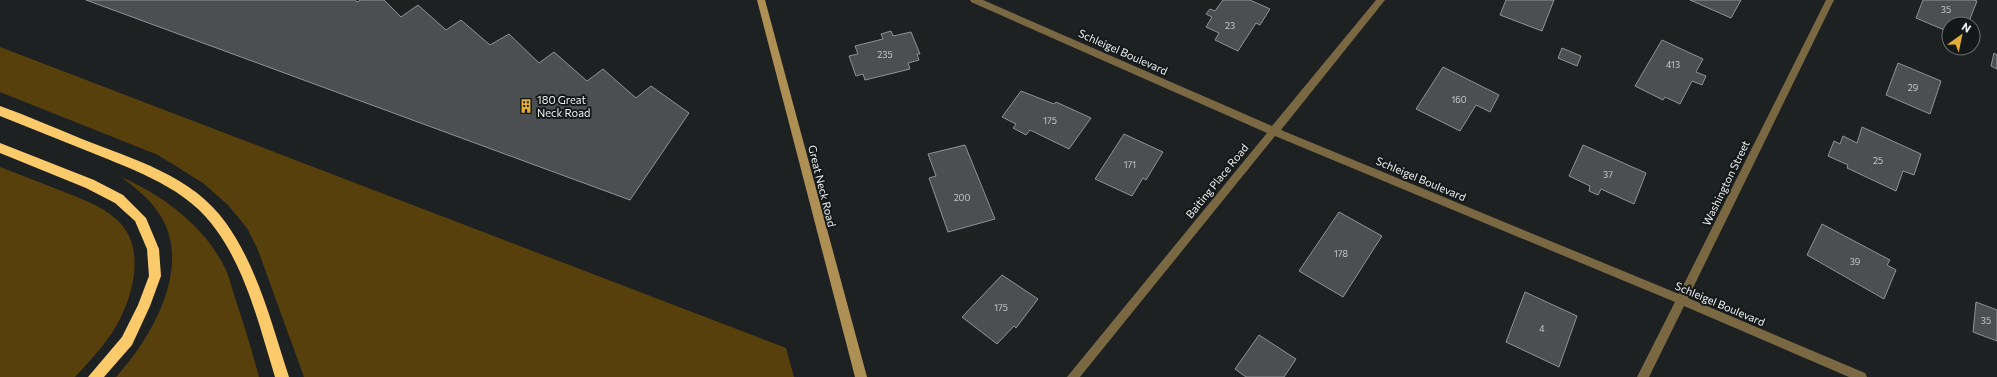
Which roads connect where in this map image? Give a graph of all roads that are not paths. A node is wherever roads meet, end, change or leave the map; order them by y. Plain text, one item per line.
1 (761, 0) edge
2 (974, 0) edge
3 (1381, 0) edge
4 (1830, 0) edge
5 (0, 111) edge
6 (1273, 131) junction
7 (0, 148) edge
8 (1681, 300) junction
9 (95, 377) edge
10 (282, 377) edge
11 (861, 377) edge
12 (1072, 377) edge
13 (1643, 377) edge
14 (1861, 377) edge

1 - 11 main road, Great Neck Road
2 - 6 street, Schleigel Boulevard
3 - 6 street, Baiting Place Road
4 - 8 street, Washington Street
5 - 10 highway
6 - 8 street, Schleigel Boulevard
6 - 12 street, Baiting Place Road
7 - 9 highway
8 - 13 street, Washington Street
8 - 14 street, Schleigel Boulevard

